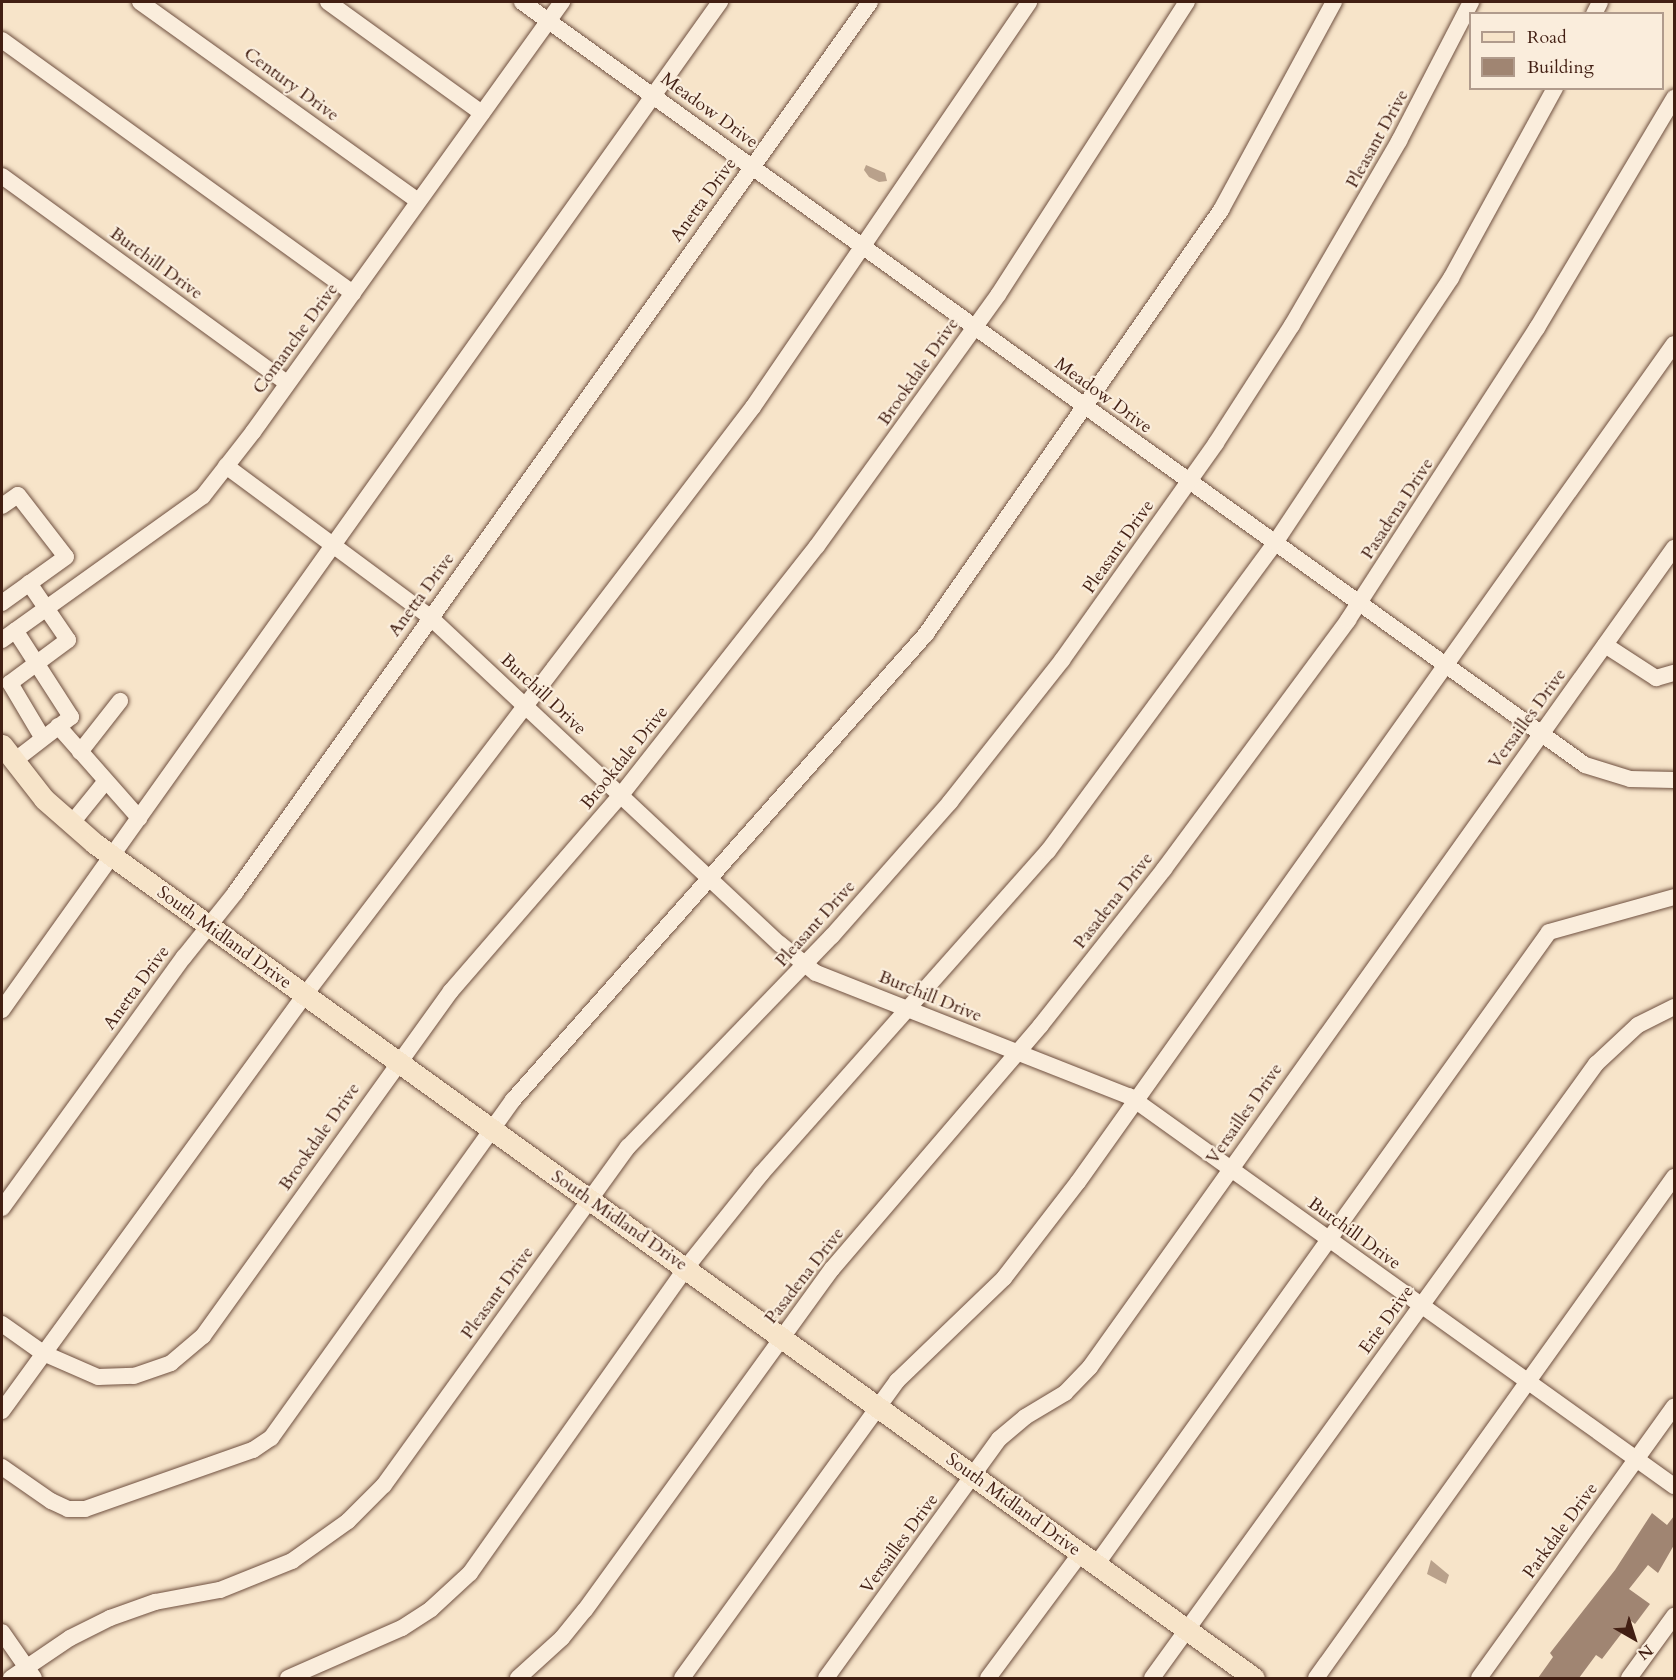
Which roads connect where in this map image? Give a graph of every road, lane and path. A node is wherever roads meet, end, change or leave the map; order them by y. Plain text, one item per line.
1 (140, 2) edge
2 (328, 2) edge
3 (522, 2) edge
4 (562, 2) edge
5 (720, 2) edge
6 (870, 2) edge
7 (1029, 2) edge
8 (1187, 2) edge
9 (1334, 2) edge
10 (1471, 2) edge
11 (548, 20) junction
12 (2, 40) edge
13 (1554, 90) edge
14 (653, 96) junction
15 (1674, 98) edge
16 (482, 113) junction
17 (752, 167) junction
18 (2, 176) edge
19 (418, 201) junction
20 (864, 248) junction
21 (352, 292) junction
22 (975, 328) junction
23 (1674, 344) edge
24 (287, 383) junction
25 (1085, 407) junction
26 (226, 466) junction
27 (1189, 481) junction
28 (2, 506) edge
29 (332, 543) junction
30 (1275, 543) junction
31 (1674, 548) edge
32 (29, 583) junction
33 (2, 603) edge
34 (1359, 603) junction
35 (46, 607) junction
36 (430, 617) junction
37 (8, 635) edge
38 (1605, 645) junction
39 (36, 663) junction
40 (1447, 665) junction
41 (1674, 673) edge
42 (120, 701) dead end
43 (524, 704) junction
44 (58, 726) junction
45 (1542, 734) junction
46 (42, 737) junction
47 (80, 752) junction
48 (8, 753) edge
49 (1674, 780) edge
50 (106, 781) junction
51 (621, 795) junction
52 (139, 818) junction
53 (71, 824) junction
54 (112, 856) junction
55 (710, 879) junction
56 (1674, 897) edge
57 (208, 926) junction
58 (806, 965) junction
59 (304, 996) junction
60 (907, 1008) junction
61 (1674, 1008) edge
62 (2, 1010) edge
63 (1018, 1052) junction
64 (397, 1063) junction
65 (1135, 1100) junction
66 (493, 1132) junction
67 (1231, 1169) junction
68 (1674, 1177) edge
69 (589, 1200) junction
70 (2, 1208) edge
71 (1330, 1240) junction
72 (685, 1269) junction
73 (1421, 1306) junction
74 (2, 1324) edge
75 (781, 1337) junction
76 (43, 1353) junction
77 (1530, 1383) junction
78 (878, 1407) junction
79 (1674, 1407) edge
80 (2, 1411) edge
81 (1637, 1459) junction
82 (2, 1467) edge
83 (973, 1477) junction
84 (1674, 1486) edge
85 (1088, 1559) junction
86 (1674, 1616) edge
87 (1187, 1631) junction
88 (2, 1632) edge
89 (30, 1673) edge
90 (11, 1678) edge
91 (288, 1678) edge
92 (518, 1678) edge
93 (682, 1678) edge
94 (826, 1678) edge
95 (988, 1678) edge
96 (1152, 1678) edge
97 (1254, 1678) edge
98 (1316, 1678) edge
99 (1479, 1678) edge
100 (1629, 1678) edge

1 - 19 street, Century Drive
2 - 16 street
3 - 11 street, Meadow Drive
4 - 11 street, Comanche Drive
5 - 14 street
6 - 17 street, Anetta Drive
7 - 20 street
8 - 22 street, Brookdale Drive
9 - 25 street
10 - 27 street, Pleasant Drive
11 - 14 street, Meadow Drive
11 - 16 street, Comanche Drive
12 - 21 street
13 - 30 street
14 - 17 street, Meadow Drive
14 - 29 street
15 - 34 street, Pasadena Drive
16 - 19 street, Comanche Drive
17 - 20 street, Meadow Drive
17 - 36 street, Anetta Drive
18 - 24 street, Burchill Drive
19 - 21 street, Comanche Drive
20 - 22 street, Meadow Drive
20 - 43 street
21 - 24 street, Comanche Drive
22 - 25 street, Meadow Drive
22 - 51 street, Brookdale Drive
23 - 40 street
24 - 26 street, Comanche Drive
25 - 27 street, Meadow Drive
25 - 55 street
26 - 29 street, Burchill Drive
26 - 35 street, Comanche Drive
27 - 30 street, Meadow Drive
27 - 58 street, Pleasant Drive
28 - 32 street
29 - 36 street, Burchill Drive
29 - 52 street
30 - 34 street, Meadow Drive
30 - 60 street
31 - 38 street, Versailles Drive
32 - 33 street
32 - 35 street
34 - 40 street, Meadow Drive
34 - 63 street, Pasadena Drive
35 - 37 street, Comanche Drive
35 - 39 street
36 - 43 street, Burchill Drive
36 - 57 street, Anetta Drive
37 - 39 street
38 - 41 street
38 - 45 street, Versailles Drive
39 - 44 street
39 - 46 street
40 - 45 street, Meadow Drive
40 - 65 street
42 - 47 street
43 - 51 street, Burchill Drive
43 - 59 street
44 - 46 street
44 - 47 street
45 - 49 street, Meadow Drive
45 - 67 street, Versailles Drive
46 - 48 street
47 - 50 street
48 - 53 main road, South Midland Drive
50 - 52 street
50 - 53 street
51 - 55 street, Burchill Drive
51 - 64 street, Brookdale Drive
52 - 54 street
53 - 54 main road, South Midland Drive
54 - 57 main road, South Midland Drive
54 - 62 street
55 - 58 street, Burchill Drive
55 - 66 street
56 - 71 street
57 - 59 main road, South Midland Drive
57 - 70 street, Anetta Drive
58 - 60 street, Burchill Drive
58 - 69 street, Pleasant Drive
59 - 64 main road, South Midland Drive
59 - 76 street
60 - 63 street, Burchill Drive
60 - 72 street
61 - 73 street, Erie Drive
63 - 65 street, Burchill Drive
63 - 75 street, Pasadena Drive
64 - 66 main road, South Midland Drive
64 - 76 street, Brookdale Drive
65 - 67 street, Burchill Drive
65 - 78 street
66 - 69 main road, South Midland Drive
66 - 82 street
67 - 71 street, Burchill Drive
67 - 83 street, Versailles Drive
68 - 77 street
69 - 72 main road, South Midland Drive
69 - 89 street, Pleasant Drive
71 - 73 street, Burchill Drive
71 - 85 street
72 - 75 main road, South Midland Drive
72 - 91 street
73 - 77 street, Burchill Drive
73 - 87 street, Erie Drive
74 - 76 street, Brookdale Drive
75 - 78 main road, South Midland Drive
75 - 92 street, Pasadena Drive
76 - 80 street
77 - 81 street, Burchill Drive
77 - 98 street
78 - 83 main road, South Midland Drive
78 - 93 street
79 - 81 street, Parkdale Drive
81 - 84 street, Burchill Drive
81 - 99 street, Parkdale Drive
83 - 85 main road, South Midland Drive
83 - 94 street, Versailles Drive
85 - 87 main road, South Midland Drive
85 - 95 street
86 - 100 street
87 - 96 street, Erie Drive
87 - 97 main road, South Midland Drive
88 - 89 street
89 - 90 street, Pleasant Drive

